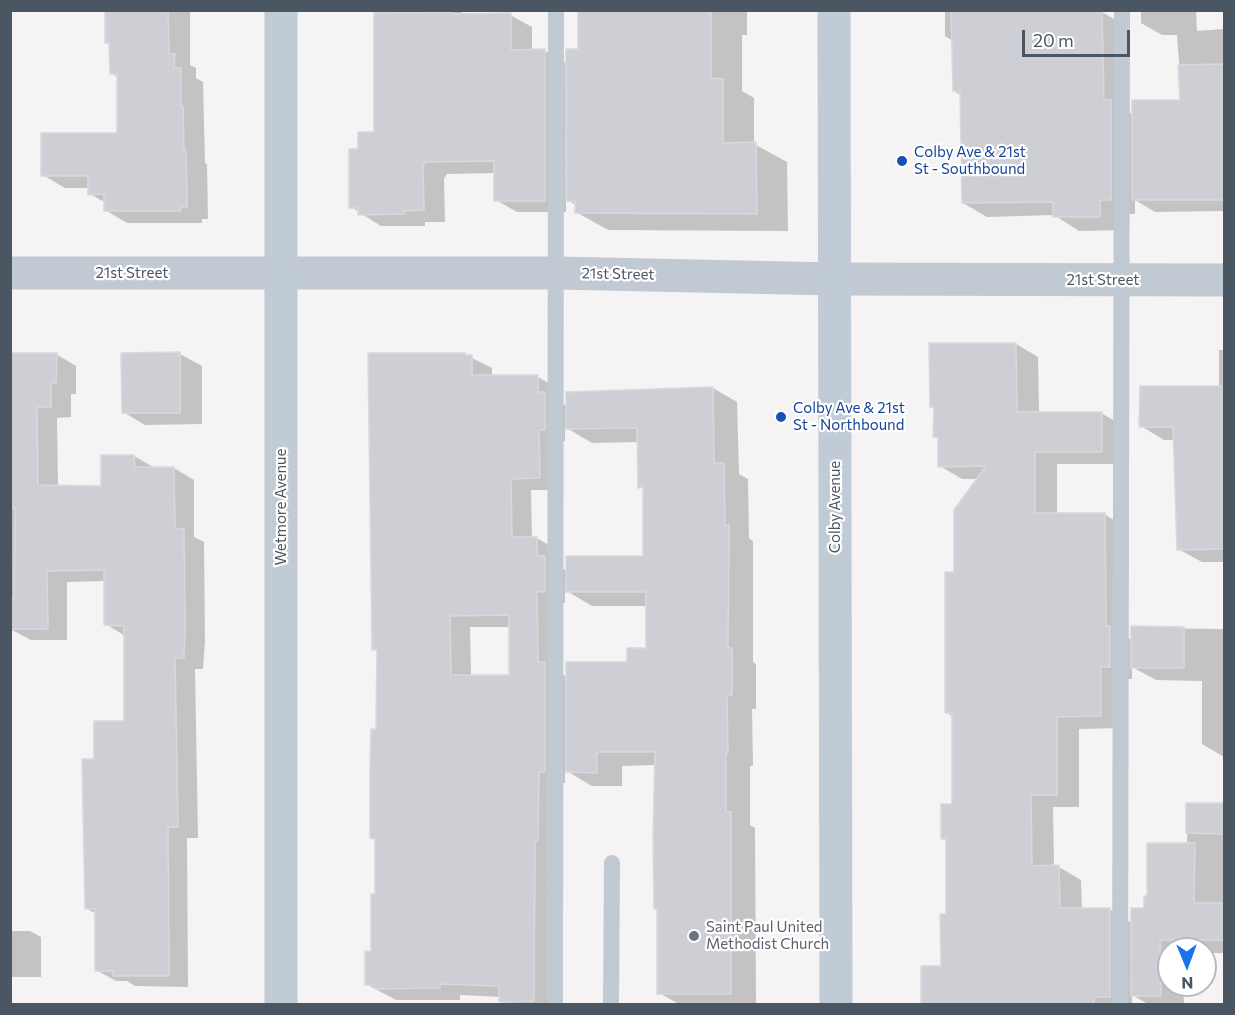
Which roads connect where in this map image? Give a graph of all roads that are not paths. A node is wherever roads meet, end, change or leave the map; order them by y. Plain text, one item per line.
1 (281, 10) edge
2 (556, 10) edge
3 (834, 10) edge
4 (1122, 10) edge
5 (10, 273) edge
6 (281, 273) junction
7 (557, 273) junction
8 (835, 279) junction
9 (1121, 280) junction
10 (1224, 280) edge
11 (612, 863) dead end
12 (281, 1005) edge
13 (555, 1005) edge
14 (611, 1005) edge
15 (836, 1005) edge
16 (1120, 1005) edge

1 - 6 street, Wetmore Avenue
2 - 7 lane
3 - 8 street, Colby Avenue
4 - 9 lane
5 - 6 street, 21st Street
6 - 7 street, 21st Street
6 - 12 street, Wetmore Avenue
7 - 8 street, 21st Street
7 - 13 lane
8 - 9 street, 21st Street
8 - 15 street, Colby Avenue
9 - 10 street, 21st Street
9 - 16 lane
11 - 14 lane

